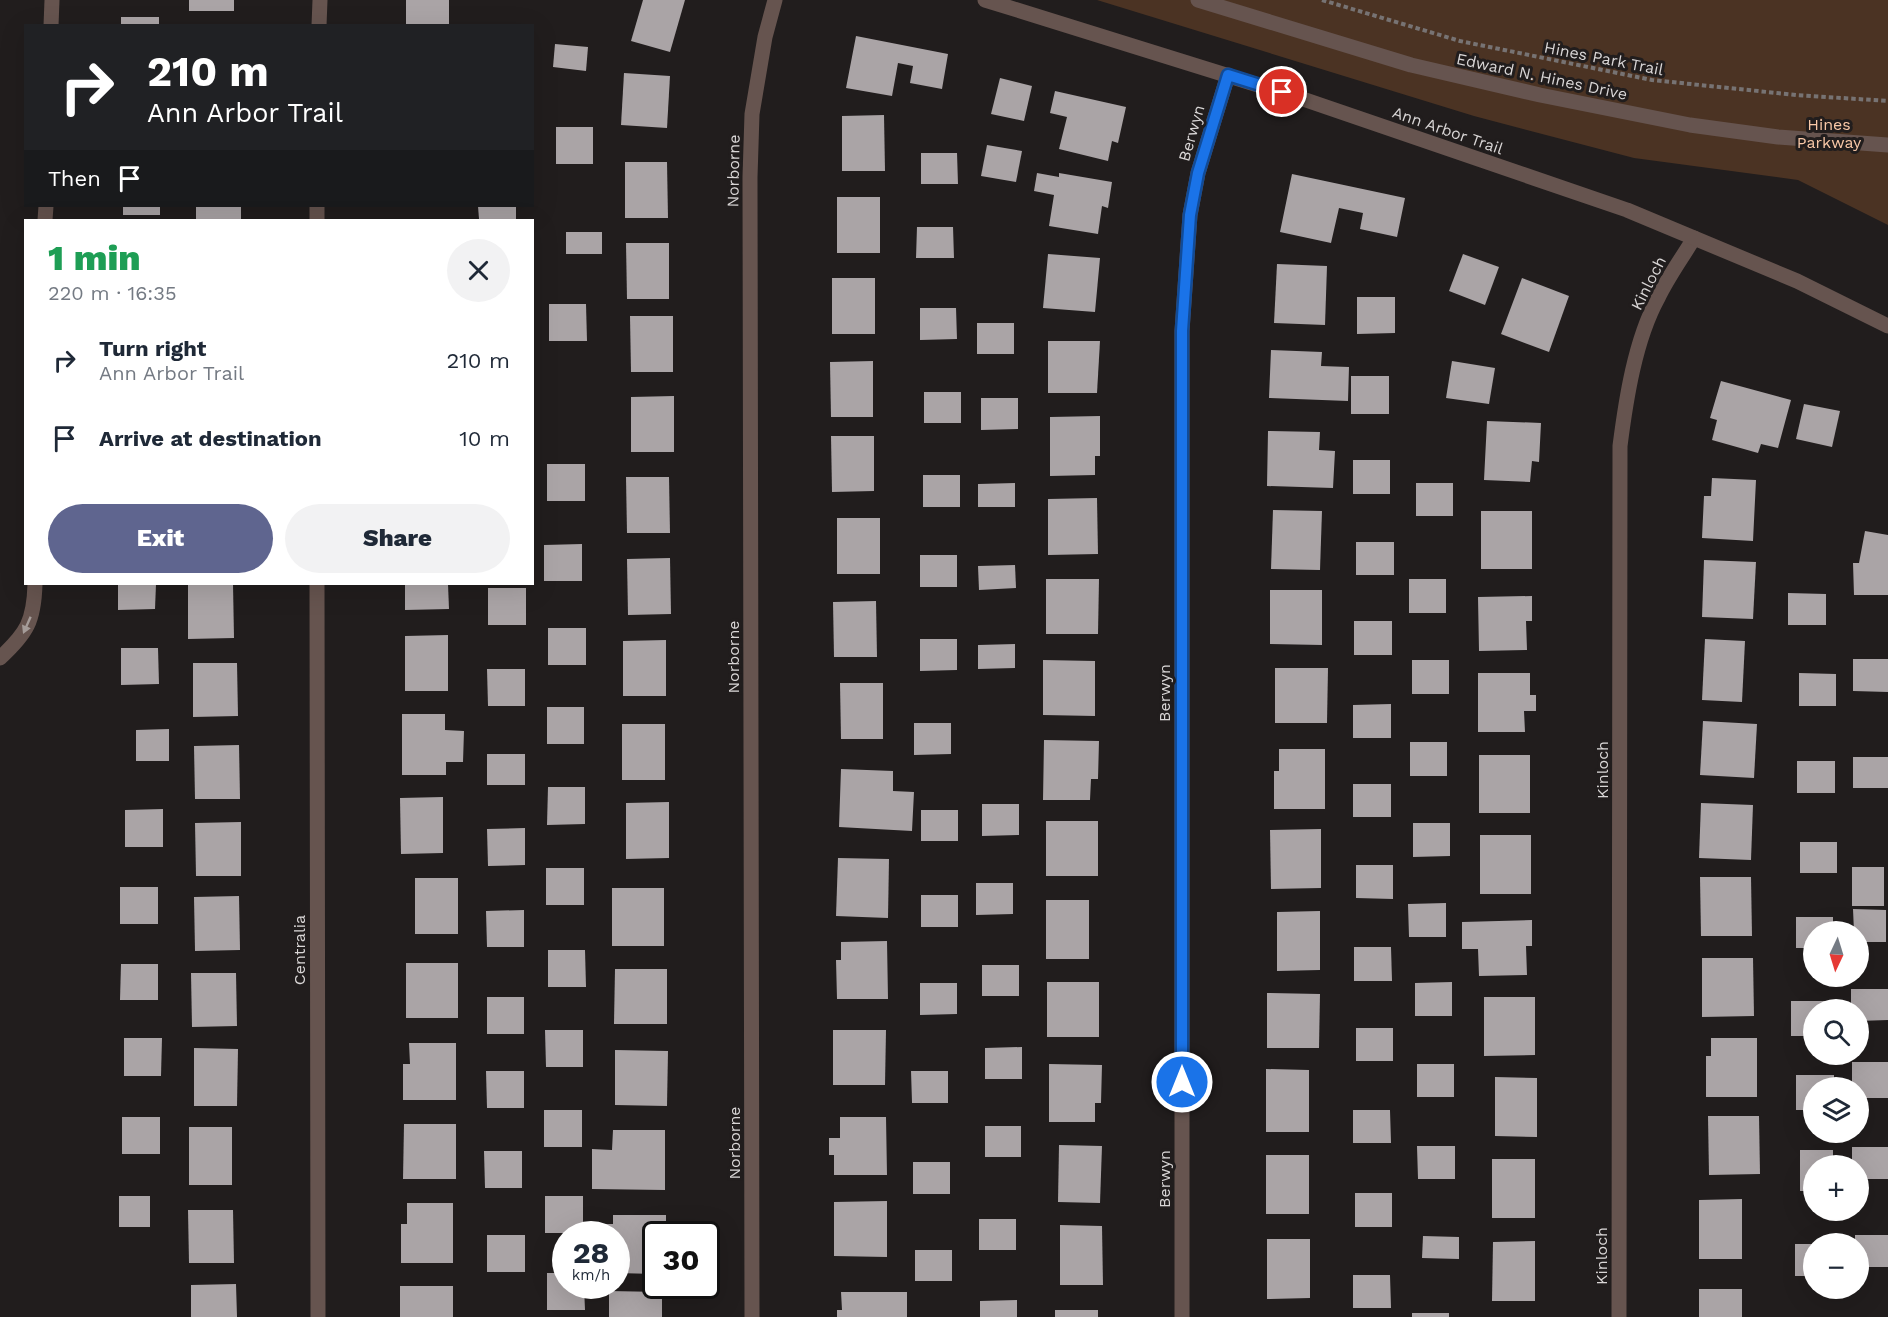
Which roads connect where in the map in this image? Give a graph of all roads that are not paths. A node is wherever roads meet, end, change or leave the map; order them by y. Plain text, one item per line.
1 (52, 0) edge
2 (320, 0) edge
3 (775, 0) edge
4 (985, 0) edge
5 (1198, 0) edge
6 (51, 24) edge
7 (319, 24) edge
8 (1228, 75) junction
9 (1888, 145) edge
10 (1694, 238) junction
11 (1888, 326) edge
12 (35, 585) edge
13 (317, 585) edge
14 (0, 658) edge
15 (318, 1317) edge
16 (752, 1317) edge
17 (1182, 1317) edge
18 (1619, 1317) edge

1 - 6 street
2 - 7 street
3 - 16 street, Norborne
4 - 8 street, Ann Arbor Trail
5 - 9 street, Edward N. Hines Drive
8 - 10 street, Ann Arbor Trail
8 - 17 street, Berwyn
10 - 11 street, Ann Arbor Trail
10 - 18 street, Kinloch
12 -> 14 street
13 - 15 street, Centralia

